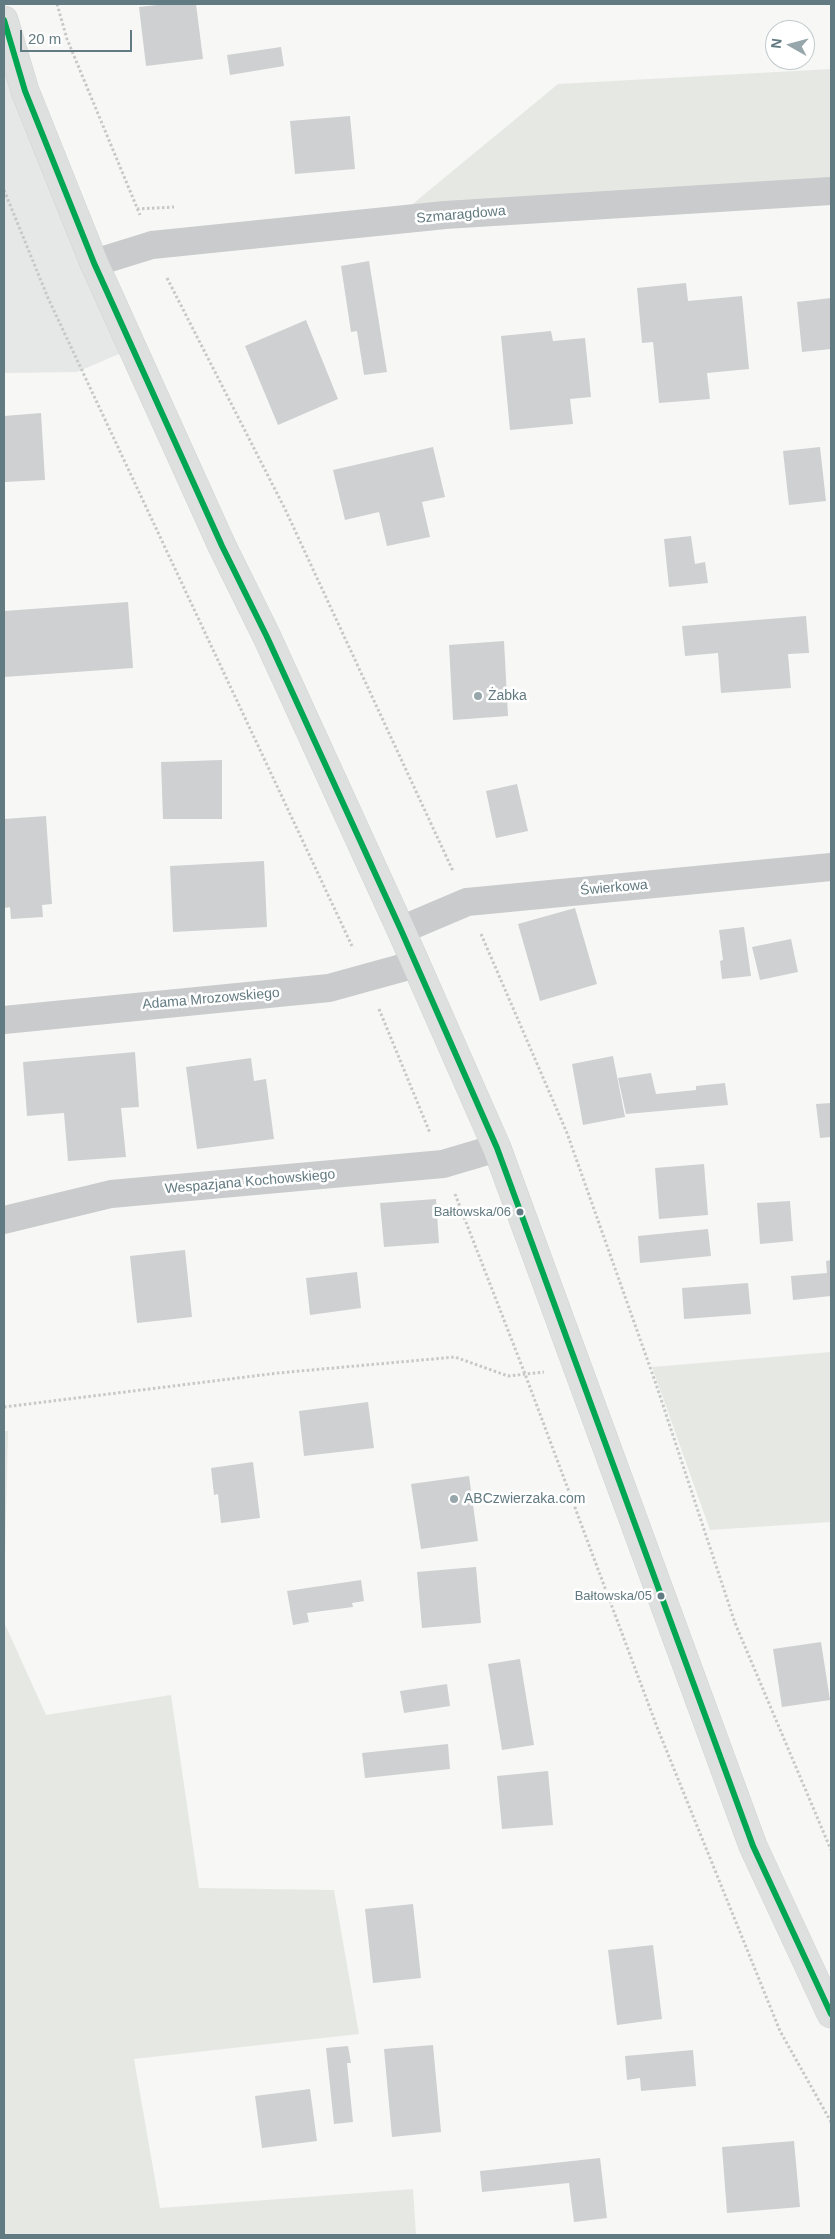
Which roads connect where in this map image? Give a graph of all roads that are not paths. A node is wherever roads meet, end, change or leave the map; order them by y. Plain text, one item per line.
1 (4, 20) edge
2 (831, 191) edge
3 (94, 263) junction
4 (831, 867) edge
5 (401, 930) junction
6 (416, 964) junction
7 (4, 1020) edge
8 (497, 1148) junction
9 (4, 1220) edge
10 (831, 2014) edge

1 - 3 main road
2 - 3 street, Szmaragdowa
3 - 5 main road
4 - 5 street, Świerkowa
5 - 6 main road
6 - 7 street, Adama Mrozowskiego
6 - 8 main road
8 - 9 street, Wespazjana Kochowskiego
8 - 10 main road

